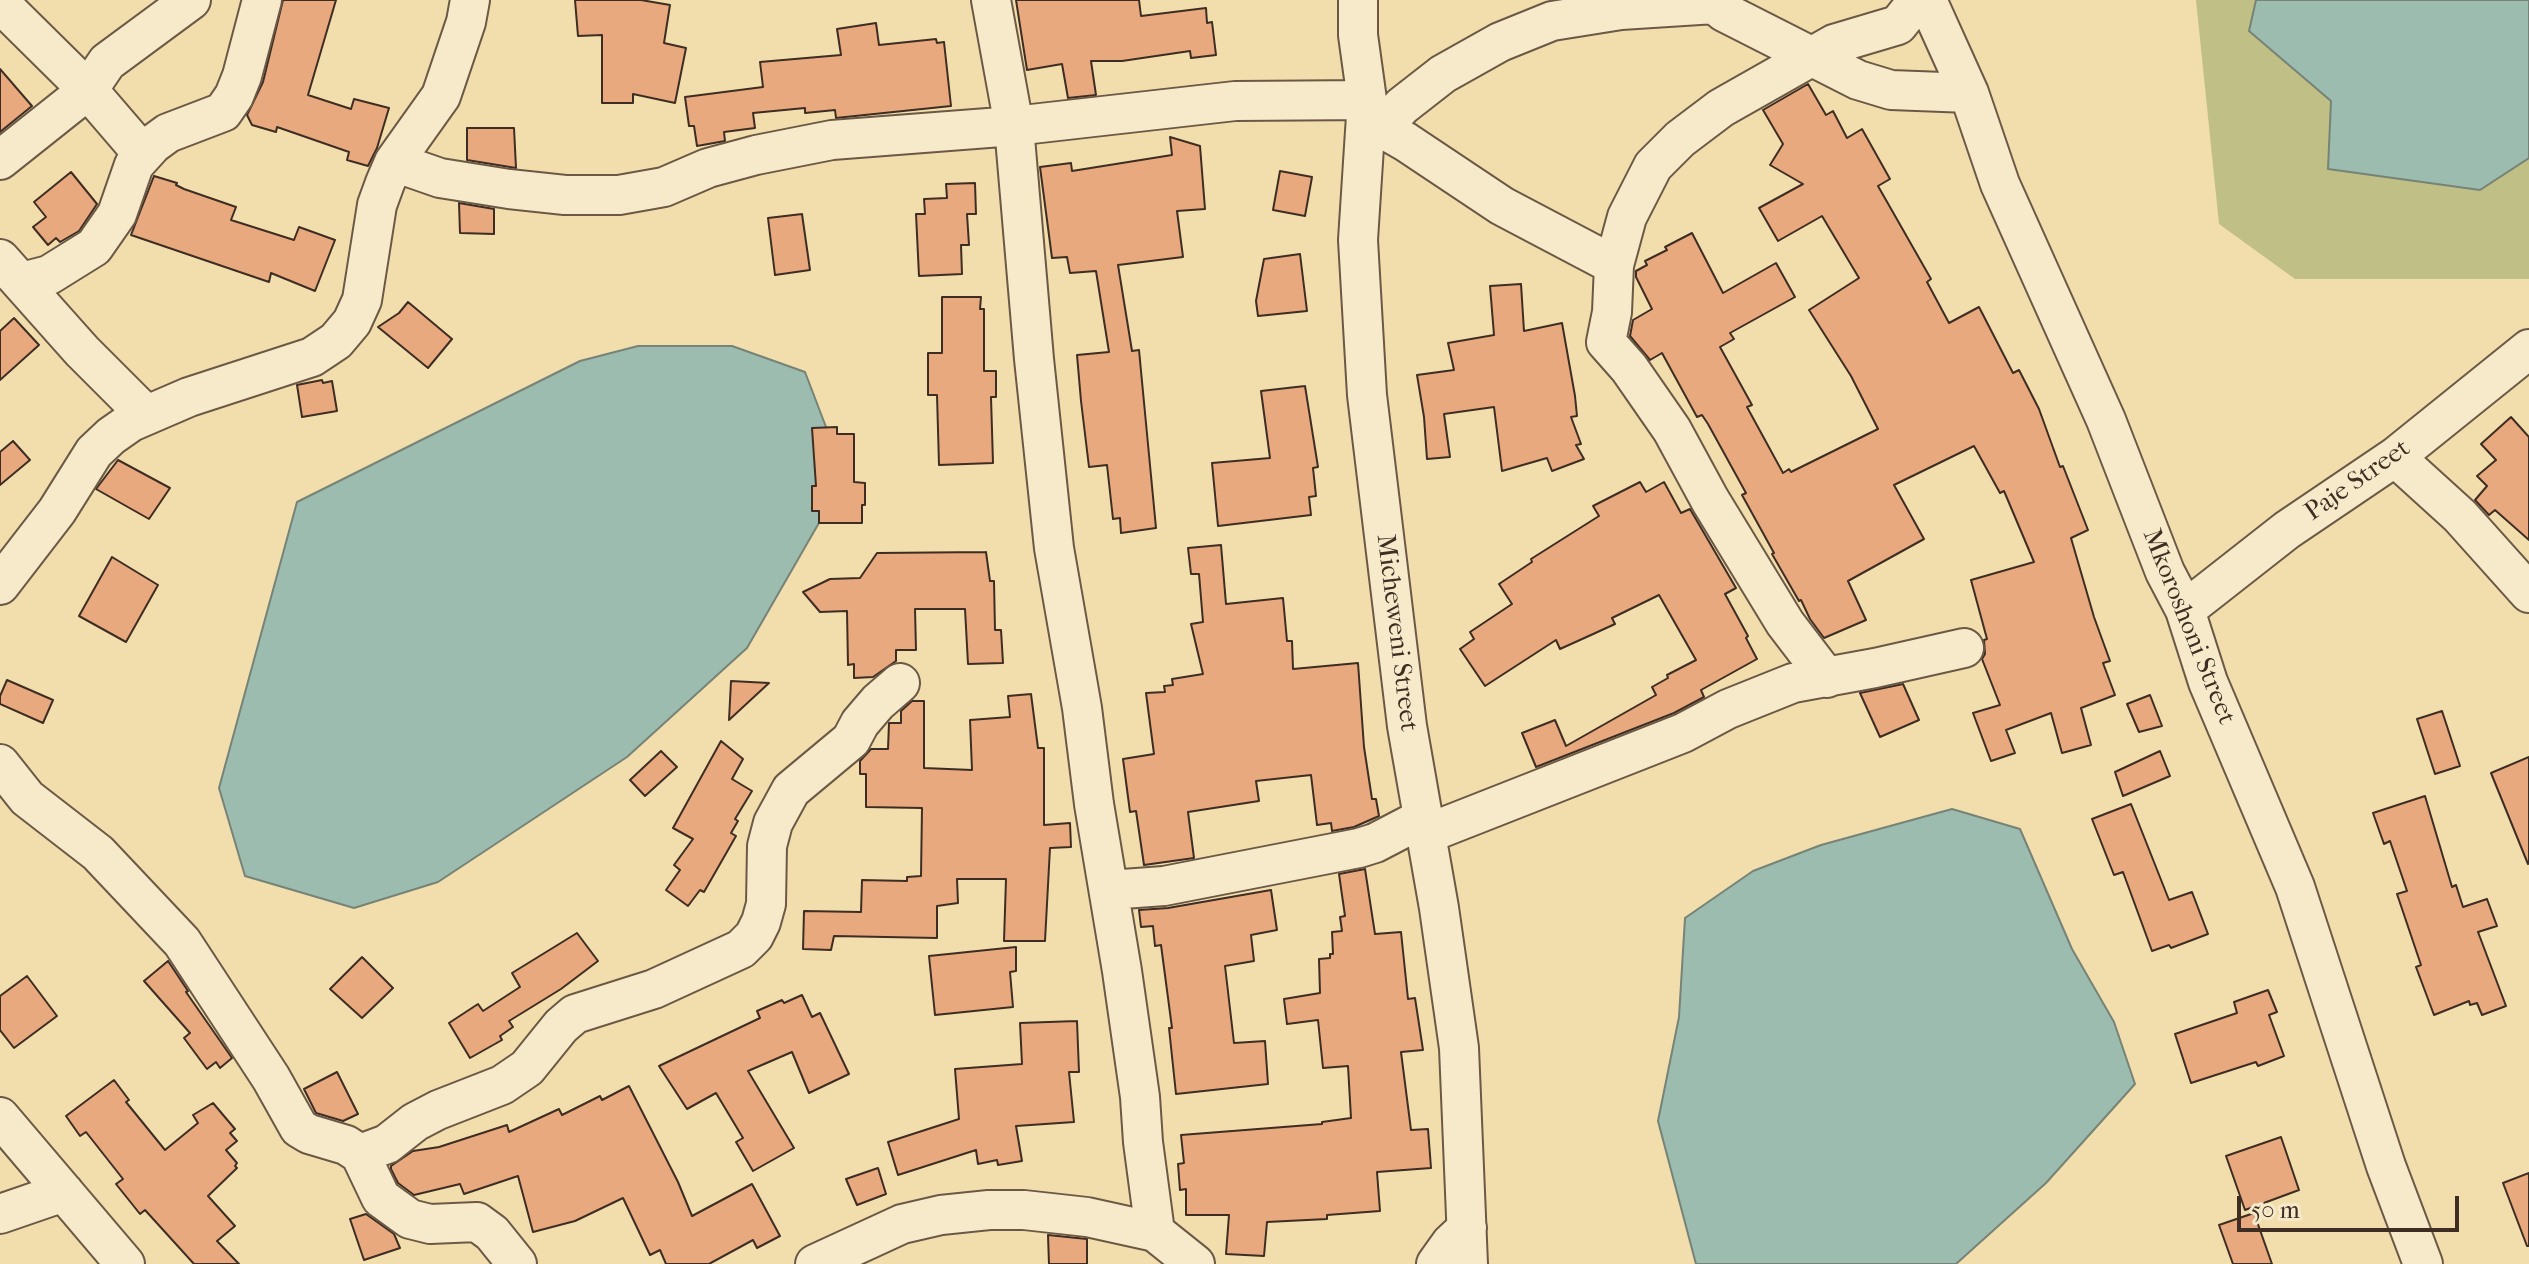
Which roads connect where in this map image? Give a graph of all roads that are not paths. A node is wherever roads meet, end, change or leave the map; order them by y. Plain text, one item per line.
1 (191, 0) edge
2 (262, 0) edge
3 (470, 0) edge
4 (991, 0) edge
5 (1358, 0) edge
6 (1918, 0) edge
7 (1927, 0) edge
8 (1712, 2) edge
9 (0, 3) edge
10 (1810, 57) junction
11 (88, 90) junction
12 (1969, 93) junction
13 (1371, 116) junction
14 (1014, 126) junction
15 (143, 154) junction
16 (0, 160) edge
17 (394, 162) junction
18 (1614, 265) junction
19 (11, 270) edge
20 (2529, 349) edge
21 (146, 415) junction
22 (2395, 457) junction
23 (1, 574) edge
24 (2529, 593) edge
25 (2185, 610) junction
26 (1964, 648) dead end
27 (1827, 678) junction
28 (900, 683) dead end
29 (0, 764) edge
30 (1425, 826) junction
31 (1109, 890) junction
32 (5, 1134) edge
33 (360, 1154) junction
34 (64, 1192) junction
35 (0, 1214) edge
36 (1145, 1242) edge
37 (1468, 1246) edge
38 (125, 1264) edge
39 (517, 1264) edge
40 (815, 1264) edge
41 (1195, 1264) edge
42 (1436, 1264) edge
43 (2423, 1264) edge

1 - 11 street
2 - 15 street
3 - 17 street
4 - 14 street
5 - 13 street, Micheweni Street
6 - 10 street
7 - 12 street, Mkoroshoni Street
8 - 10 street
8 - 13 street
9 - 11 street
10 - 12 street
10 - 18 street
11 - 15 street
11 - 16 street
12 - 25 street, Mkoroshoni Street
13 - 14 street
13 - 18 street
13 - 30 street, Micheweni Street
14 - 17 street
14 - 31 street
15 - 19 street
17 - 21 street
18 - 27 street
19 - 21 street
20 - 22 street, Paje Street
21 - 23 street
22 - 24 street
22 - 25 street, Paje Street
25 - 43 street, Mkoroshoni Street
26 - 27 street
27 - 30 street
28 - 33 street
29 - 33 street
30 - 31 street
30 - 37 street, Micheweni Street
31 - 36 street
32 - 34 street
33 - 39 street
34 - 35 street
34 - 38 street
36 - 40 street
36 - 41 street
37 - 42 street

